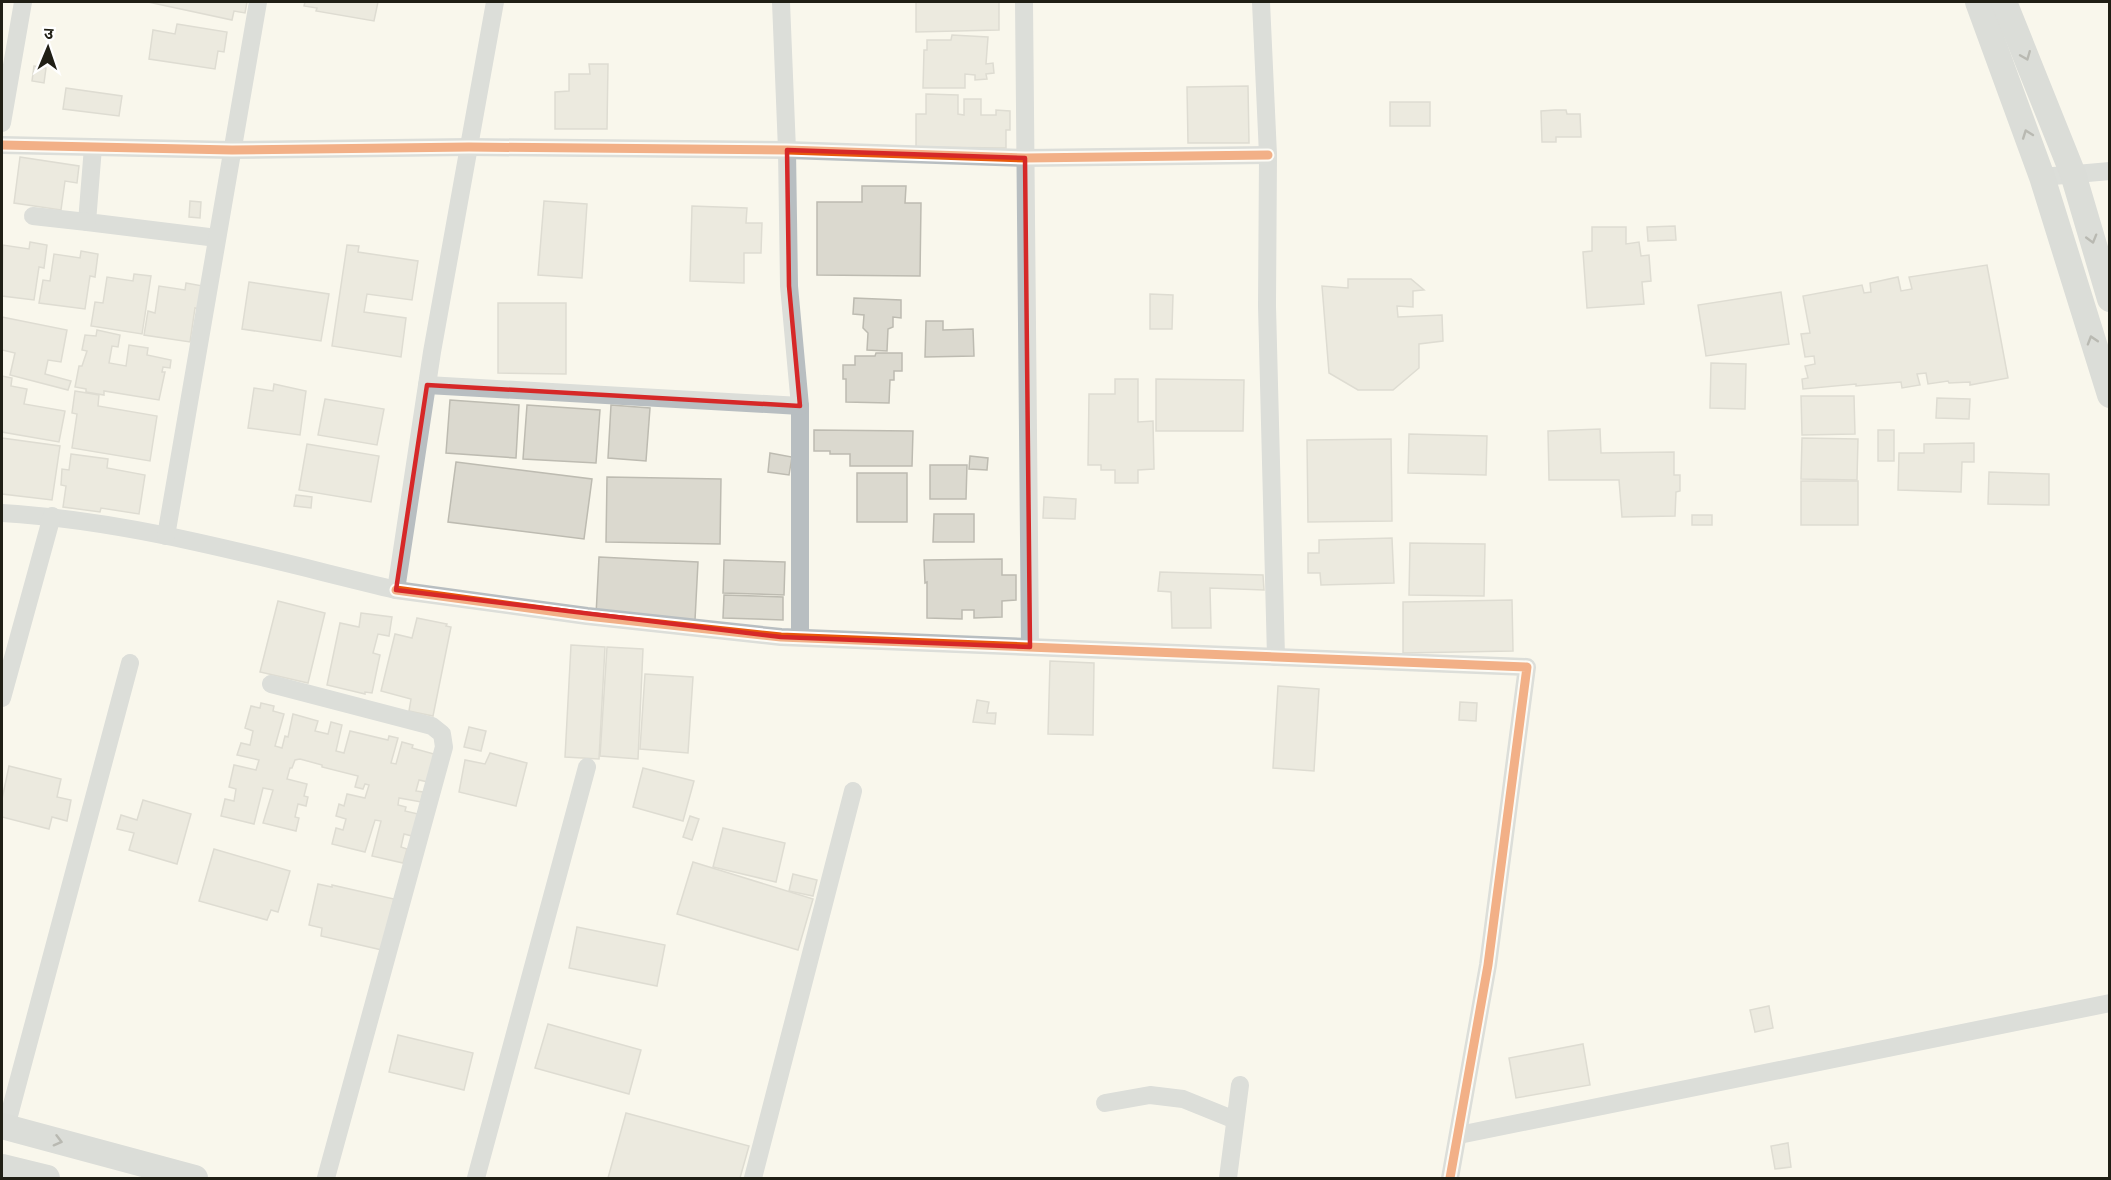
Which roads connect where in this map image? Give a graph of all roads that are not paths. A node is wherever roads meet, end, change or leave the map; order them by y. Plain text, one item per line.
1 (23, 2) edge
2 (258, 2) edge
3 (495, 2) edge
4 (781, 2) edge
5 (1024, 2) edge
6 (1261, 2) edge
7 (1978, 2) edge
8 (2004, 2) edge
9 (2, 123) edge
10 (2, 145) edge
11 (93, 147) junction
12 (469, 147) junction
13 (232, 150) junction
14 (787, 150) junction
15 (1268, 155) junction
16 (1025, 158) junction
17 (2109, 171) edge
18 (2073, 174) junction
19 (2042, 177) junction
20 (33, 216) dead end
21 (87, 222) junction
22 (217, 238) junction
23 (2109, 299) edge
24 (2108, 384) edge
25 (427, 385) junction
26 (800, 406) junction
27 (2, 513) edge
28 (52, 516) junction
29 (166, 536) junction
30 (396, 590) junction
31 (800, 637) junction
32 (1030, 647) junction
33 (1276, 657) junction
34 (130, 663) dead end
35 (271, 684) dead end
36 (2, 698) edge
37 (587, 767) dead end
38 (853, 791) dead end
39 (2109, 1003) edge
40 (1240, 1085) dead end
41 (1105, 1103) dead end
42 (1235, 1120) junction
43 (4, 1126) edge
44 (1459, 1136) junction
45 (2, 1167) edge
46 (47, 1179) edge
47 (195, 1179) edge
48 (326, 1179) edge
49 (476, 1179) edge
50 (753, 1179) edge
51 (1228, 1179) edge
52 (1450, 1179) edge

1 - 9 street
2 - 13 street
3 - 12 street
4 - 14 street
5 - 16 street
6 - 15 street
19 -> 7 street
8 -> 18 street
10 - 11 street
11 - 13 street
11 - 21 street
12 - 13 street
12 - 14 street
12 - 25 street
13 - 22 street
14 - 16 street
14 - 26 street
15 - 16 street
15 - 33 street
16 - 32 street
17 - 18 street
18 - 19 street
18 -> 23 street
24 -> 19 street
20 - 21 street
21 - 22 street
22 - 29 street
25 - 26 street
25 - 30 street
26 - 31 street
27 - 28 street
28 - 29 street
28 - 36 street
29 - 30 street
30 - 31 street
31 - 32 street
32 - 33 street
33 - 44 street
34 - 43 street
35 - 48 street
37 - 49 street
38 - 50 street
39 - 44 street
40 - 42 street
41 - 42 street
42 - 51 street
43 -> 47 street
44 - 52 street
45 - 46 street

